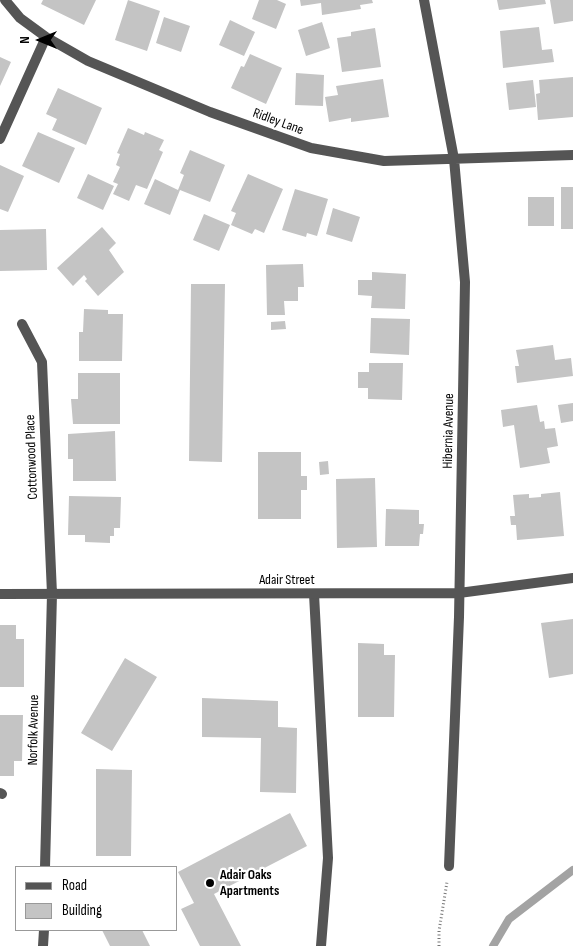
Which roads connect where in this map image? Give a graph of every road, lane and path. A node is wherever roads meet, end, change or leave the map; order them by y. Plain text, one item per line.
1 (5, 0) edge
2 (424, 0) edge
3 (46, 37) junction
4 (0, 140) edge
5 (573, 155) edge
6 (454, 159) junction
7 (22, 324) dead end
8 (573, 578) edge
9 (459, 593) junction
10 (0, 594) edge
11 (52, 594) junction
12 (314, 594) junction
13 (45, 866) edge
14 (449, 866) joint
15 (44, 931) edge
16 (43, 946) edge
17 (321, 946) edge
18 (439, 946) edge

1 - 3 street, Ridley Lane
2 - 6 street, Hibernia Avenue
3 - 4 street
3 - 6 street, Ridley Lane
5 - 6 street, Ridley Lane
6 - 9 street, Hibernia Avenue
7 - 11 street, Cottonwood Place
8 - 9 street, Adair Street
9 - 12 street, Adair Street
9 - 14 street, Hibernia Avenue
10 - 11 street, Adair Street
11 - 12 street, Adair Street
11 - 13 street, Norfolk Avenue
12 - 17 street
14 - 18 path
15 - 16 street

